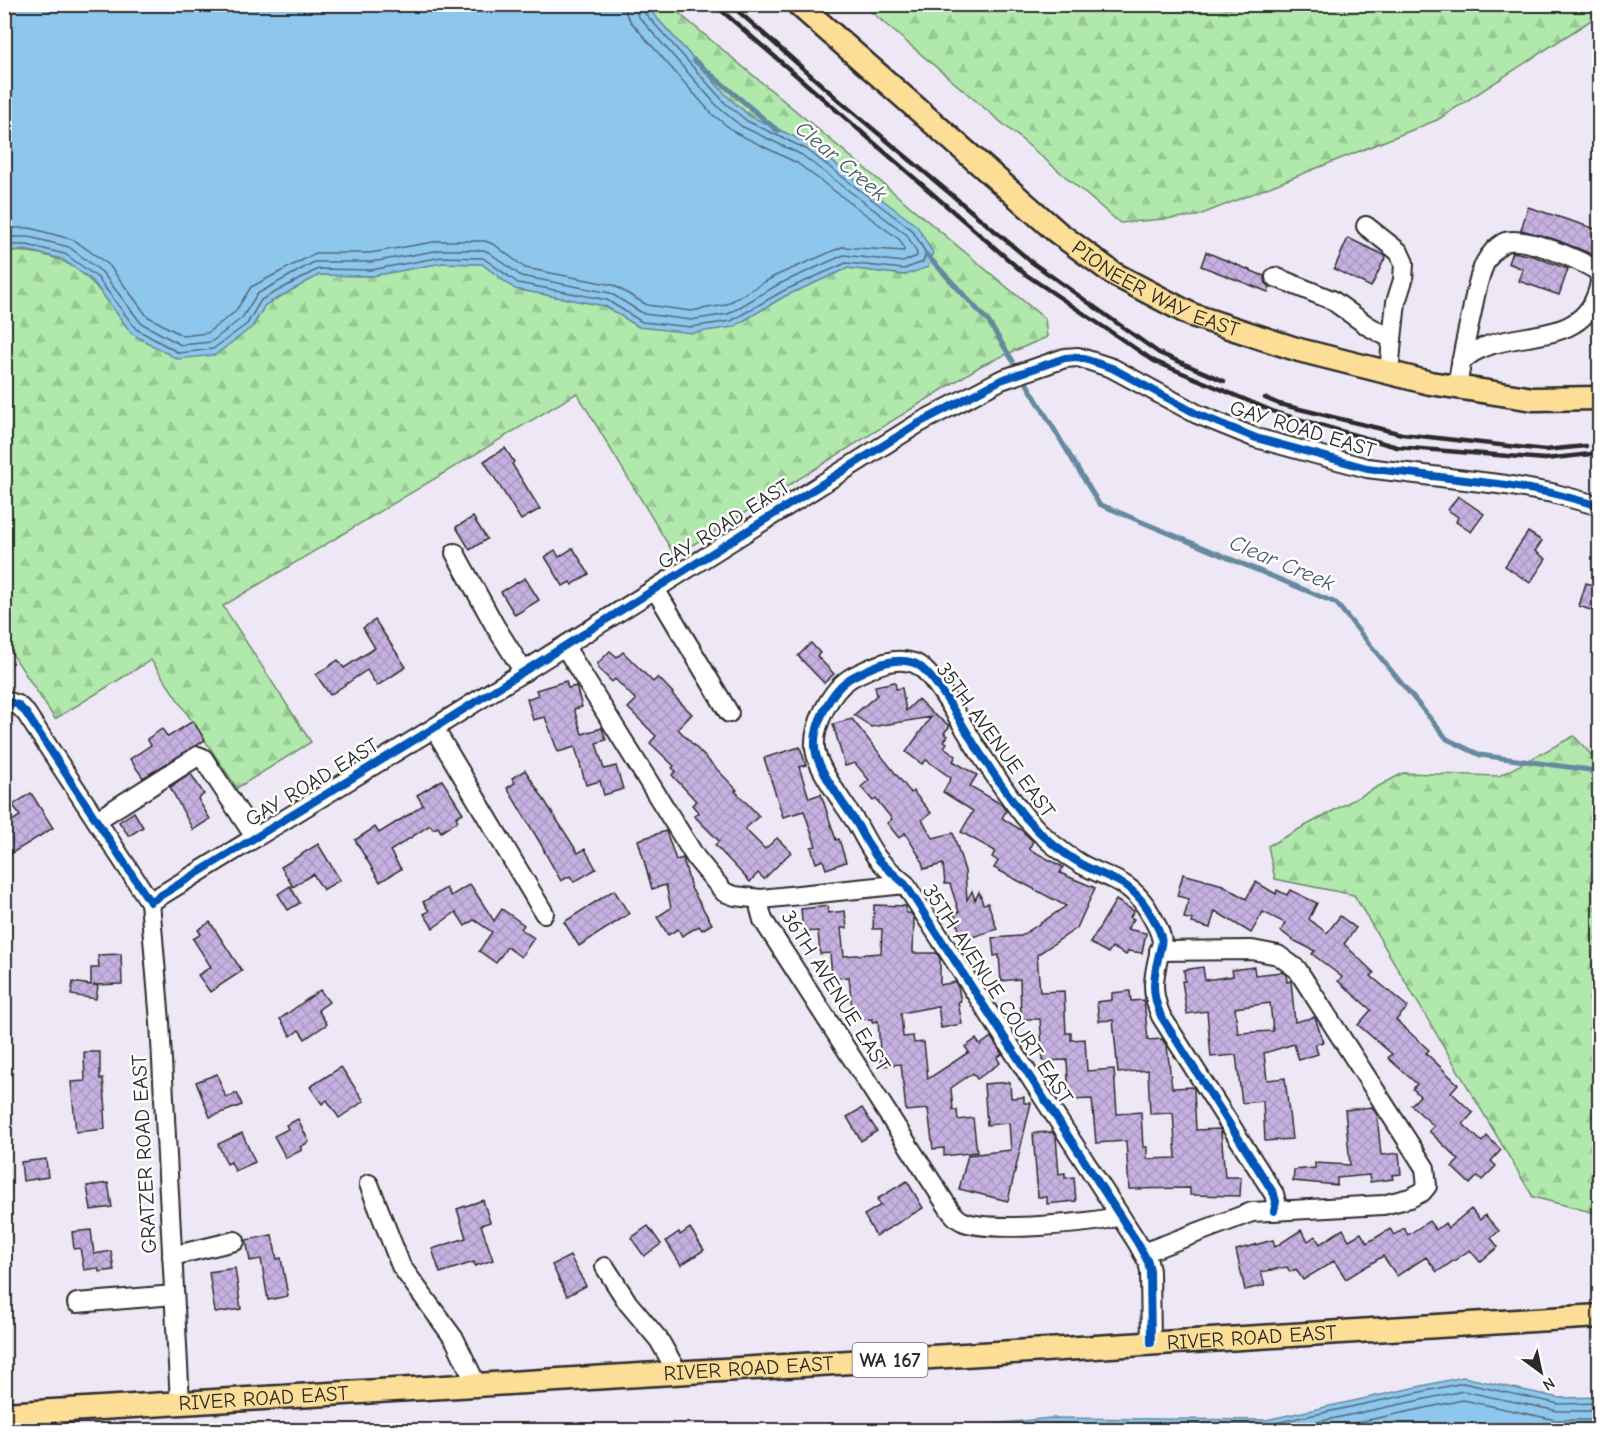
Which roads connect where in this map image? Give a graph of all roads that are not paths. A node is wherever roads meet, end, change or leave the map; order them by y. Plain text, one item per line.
1 (798, 4) edge
2 (1366, 226) dead end
3 (1275, 277) dead end
4 (1599, 280) edge
5 (1392, 339) junction
6 (1461, 362) junction
7 (1389, 373) junction
8 (1456, 388) junction
9 (1599, 398) edge
10 (1599, 506) edge
11 (455, 553) dead end
12 (655, 589) junction
13 (565, 647) junction
14 (524, 672) junction
15 (850, 678) joint
16 (4, 700) edge
17 (729, 712) dead end
18 (434, 728) junction
19 (97, 820) junction
20 (255, 837) junction
21 (905, 884) junction
22 (761, 899) junction
23 (150, 902) junction
24 (544, 913) dead end
25 (1160, 951) junction
26 (369, 1184) dead end
27 (1275, 1211) junction
28 (1120, 1216) junction
29 (235, 1241) dead end
30 (1143, 1253) junction
31 (171, 1256) junction
32 (605, 1267) dead end
33 (174, 1295) junction
34 (77, 1304) dead end
35 (1599, 1316) edge
36 (1151, 1343) junction
37 (678, 1373) junction
38 (477, 1386) junction
39 (180, 1403) junction
40 (4, 1414) edge

1 - 7 main road, PIONEER WAY EAST
2 - 5 street
3 - 5 street
4 - 6 street
4 - 6 street
5 - 7 street
6 - 8 street
7 - 8 main road, PIONEER WAY EAST
8 - 9 main road, PIONEER WAY EAST
10 - 12 street, GAY ROAD EAST
11 - 14 street
12 - 13 street, GAY ROAD EAST
12 - 17 street
13 - 14 street, GAY ROAD EAST
13 - 22 street, 36TH AVENUE EAST
14 - 18 street, GAY ROAD EAST
15 - 21 street, 35TH AVENUE COURT EAST
15 - 25 street, 35TH AVENUE EAST
16 - 19 street
18 - 20 street, GAY ROAD EAST
18 - 24 street
19 - 20 street
19 - 23 street
20 - 23 street, GAY ROAD EAST
21 - 22 street
21 - 28 street, 35TH AVENUE COURT EAST
22 - 28 street, 36TH AVENUE EAST
23 - 31 street, GRATZER ROAD EAST
25 - 27 street, 35TH AVENUE EAST
25 - 27 street
26 - 38 street
27 - 30 street
28 - 30 street, 35TH AVENUE COURT EAST
29 - 31 street
30 - 36 street, 35TH AVENUE COURT EAST
31 - 33 street, GRATZER ROAD EAST
32 - 37 street
33 - 34 street
33 - 39 street, GRATZER ROAD EAST
35 - 36 main road, RIVER ROAD EAST / WA 167
36 - 37 main road, RIVER ROAD EAST / WA 167
37 - 38 main road, RIVER ROAD EAST / WA 167
38 - 39 main road, RIVER ROAD EAST / WA 167
39 - 40 main road, RIVER ROAD EAST / WA 167

